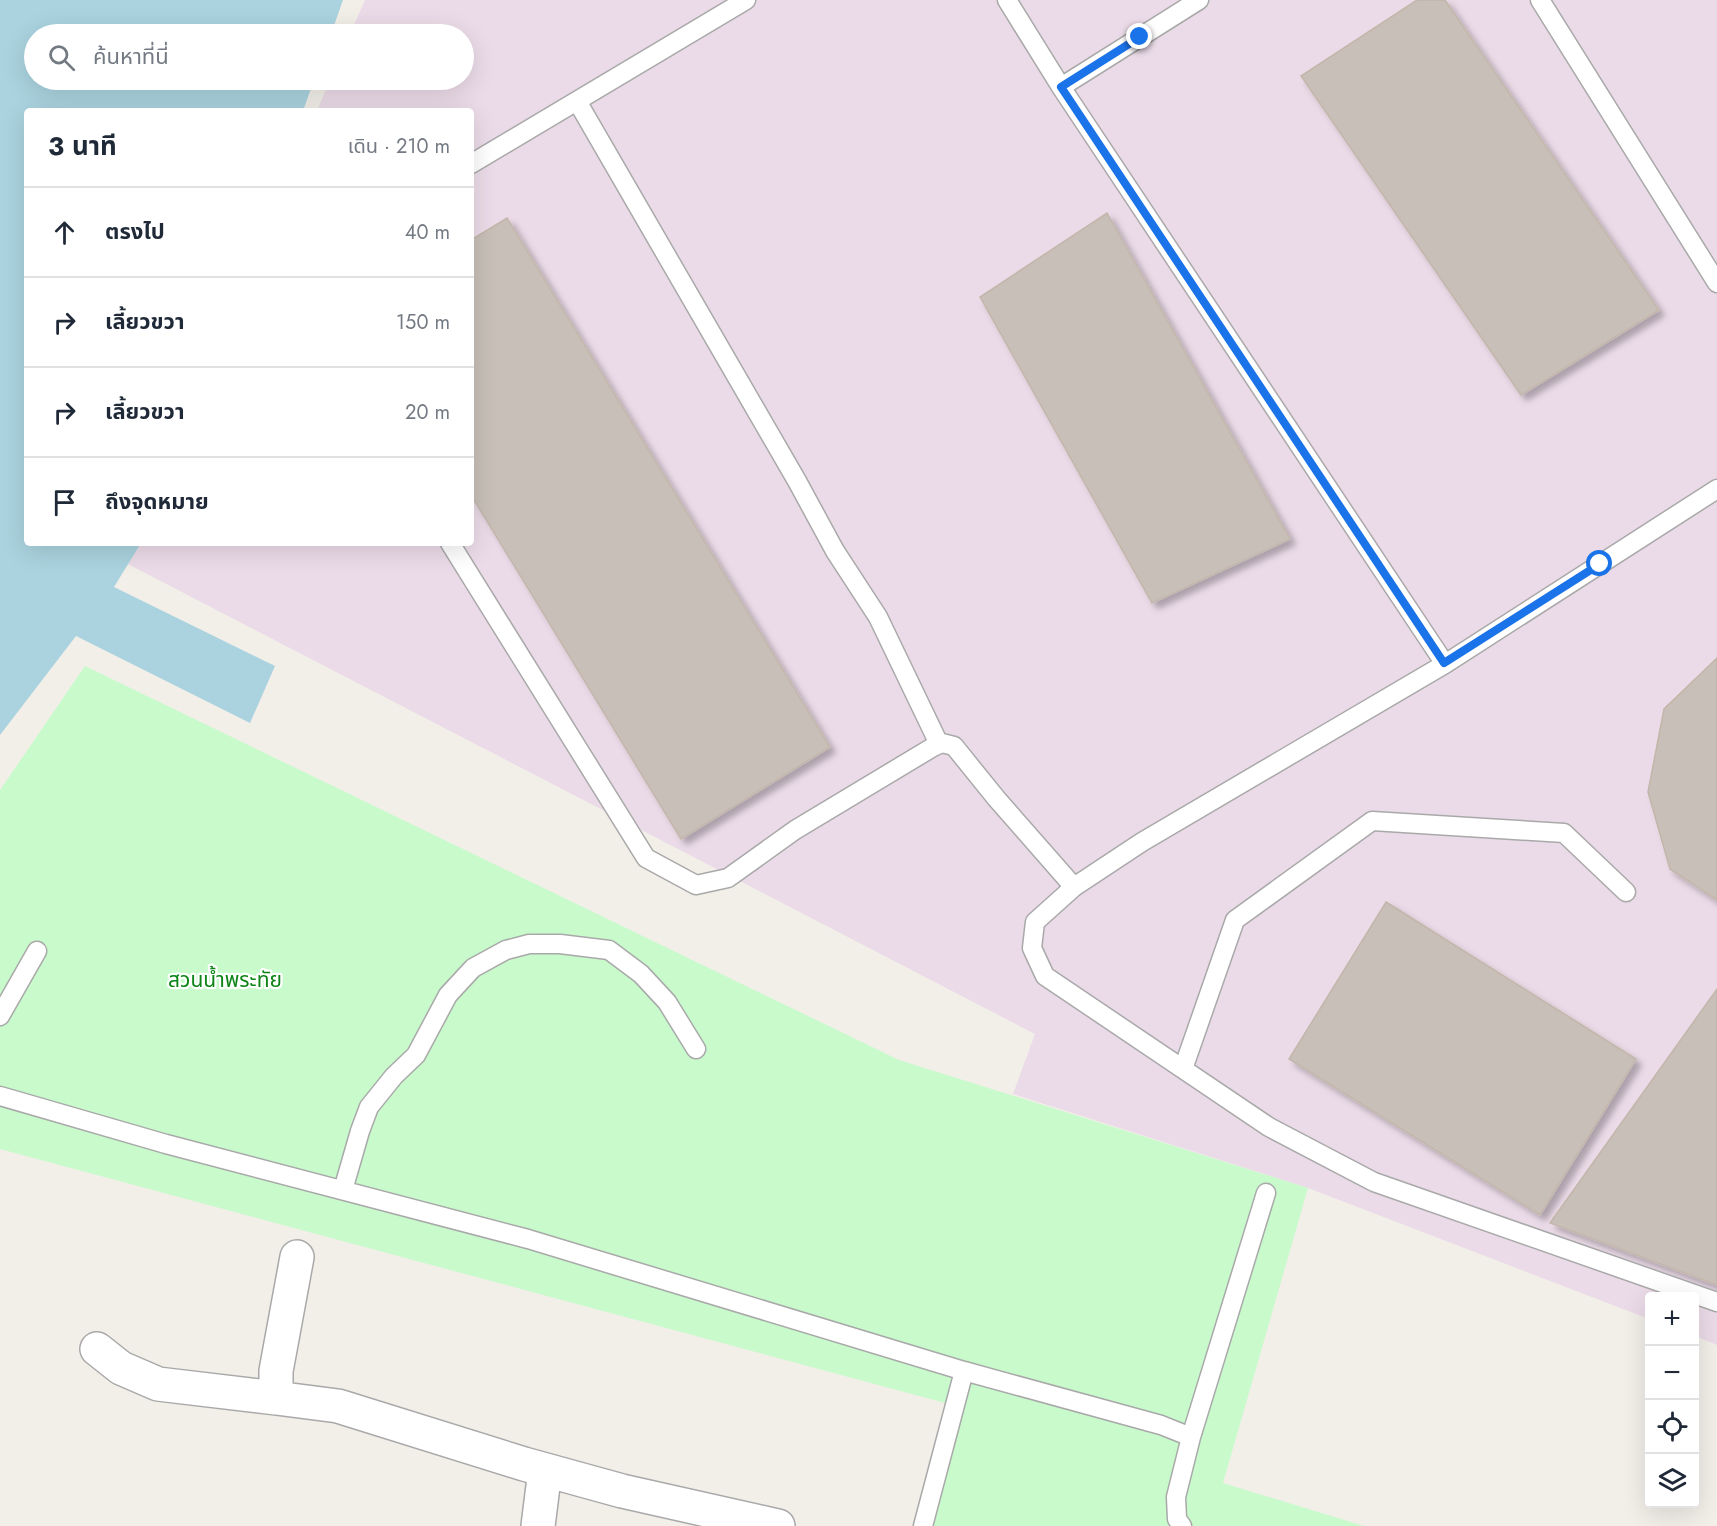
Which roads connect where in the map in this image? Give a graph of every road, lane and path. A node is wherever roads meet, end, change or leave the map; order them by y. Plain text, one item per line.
1 (746, 0) edge
2 (1007, 0) edge
3 (1198, 0) edge
4 (1540, 0) edge
5 (1061, 87) junction
6 (577, 101) junction
7 (474, 162) edge
8 (1717, 283) edge
9 (1717, 489) edge
10 (452, 546) edge
11 (1444, 663) junction
12 (939, 744) junction
13 (1074, 887) junction
14 (1626, 892) dead end
15 (37, 951) dead end
16 (0, 1016) edge
17 (696, 1049) dead end
18 (1183, 1069) junction
19 (0, 1096) edge
20 (343, 1190) junction
21 (1266, 1193) dead end
22 (297, 1257) dead end
23 (1717, 1302) edge
24 (97, 1349) dead end
25 (964, 1371) junction
26 (276, 1398) junction
27 (1191, 1437) junction
28 (545, 1470) junction
29 (538, 1526) edge
30 (778, 1526) edge
31 (923, 1526) edge
32 (1182, 1526) edge

1 - 6 lane
2 - 5 lane
3 - 5 lane
4 - 8 lane
5 - 11 lane
6 - 7 lane
6 - 12 lane
9 - 11 lane
10 - 12 lane
11 - 13 lane
12 - 13 lane
13 - 18 lane
14 - 18 lane
15 - 16 lane
17 - 20 lane
18 - 23 lane
19 - 20 lane
20 - 25 lane
21 - 27 lane
22 - 26 street
24 - 26 street
25 - 27 lane
25 - 31 lane
26 - 28 street
27 - 32 lane
28 - 29 street
28 - 30 street

